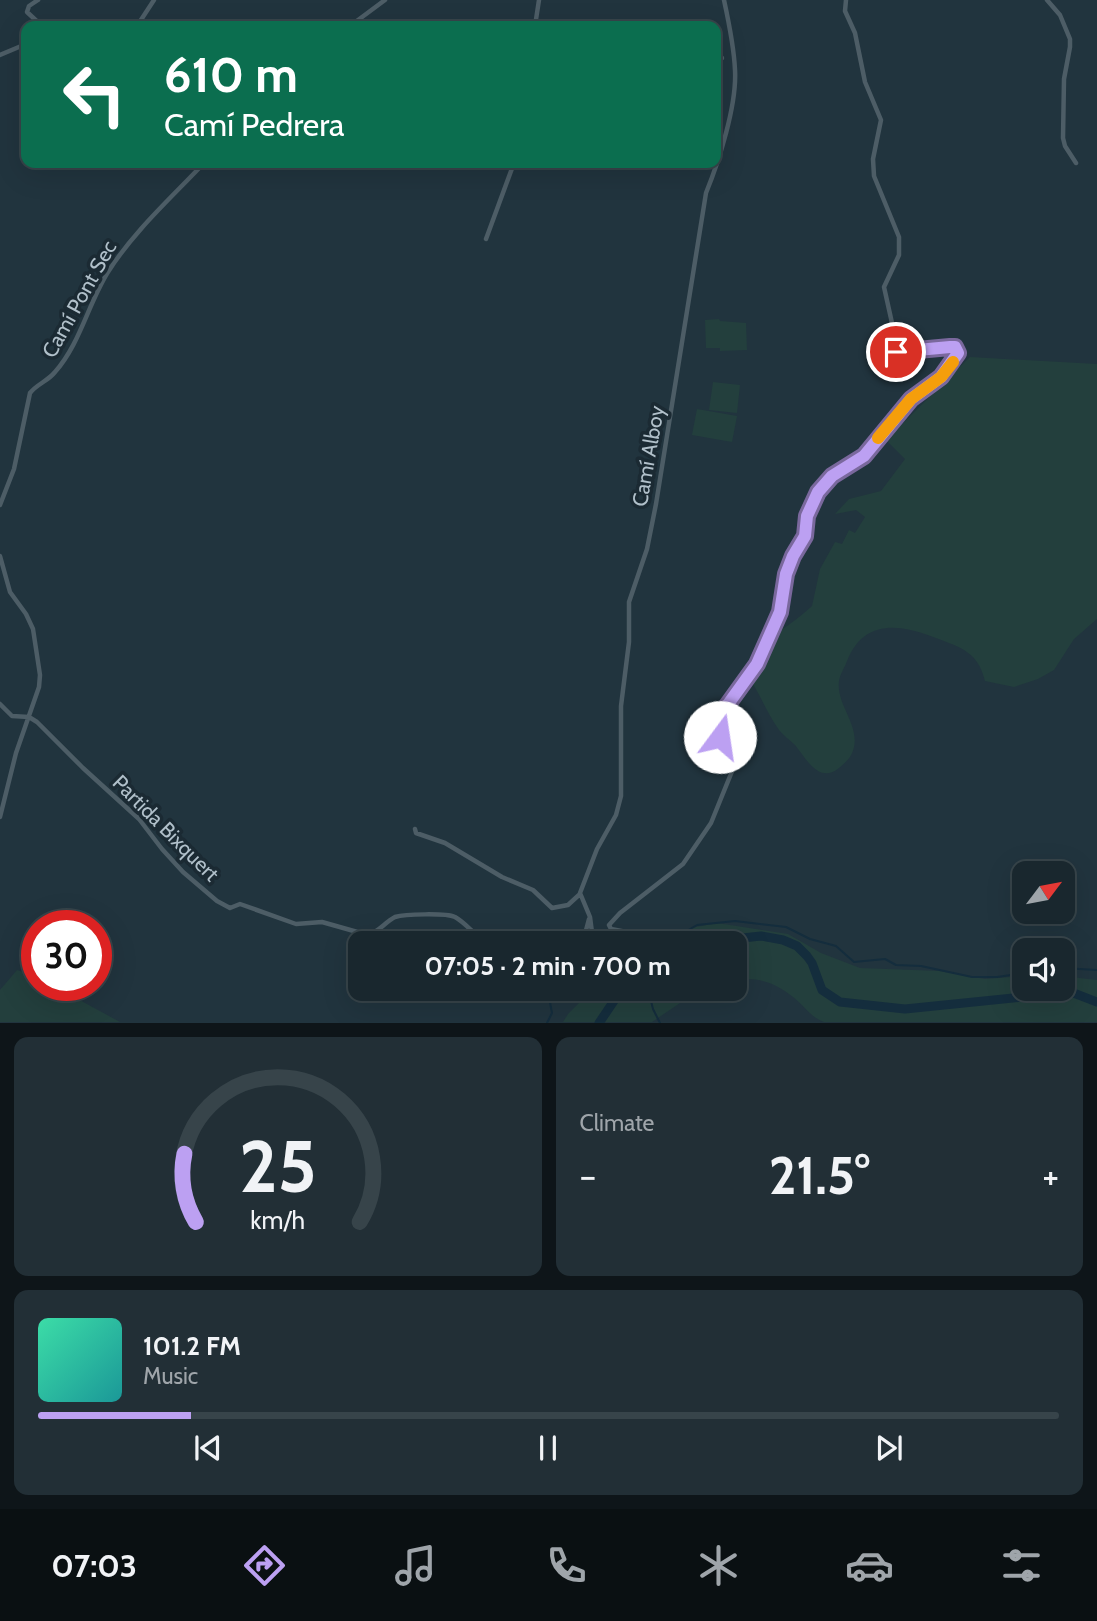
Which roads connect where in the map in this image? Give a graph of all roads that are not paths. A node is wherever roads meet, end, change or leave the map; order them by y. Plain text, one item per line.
1 (38, 0) edge
2 (154, 0) edge
3 (385, 0) edge
4 (539, 0) edge
5 (724, 0) edge
6 (846, 0) edge
7 (1047, 0) edge
8 (36, 21) edge
9 (140, 21) edge
10 (358, 21) edge
11 (536, 21) edge
12 (21, 46) edge
13 (0, 55) edge
14 (721, 149) edge
15 (1076, 163) dead end
16 (199, 168) edge
17 (512, 168) edge
18 (716, 168) edge
19 (486, 239) dead end
20 (0, 505) edge
21 (0, 556) edge
22 (0, 704) edge
23 (29, 717) junction
24 (0, 817) edge
25 (415, 829) dead end
26 (580, 893) junction
27 (588, 911) junction
28 (354, 931) edge
29 (378, 931) edge
30 (470, 931) edge
31 (586, 931) edge
32 (591, 931) edge
33 (619, 931) edge

1 - 8 street
2 - 9 street
3 - 10 street
4 - 11 street
5 - 14 street, Camí Alboy
6 - 33 street
7 - 15 street
12 - 13 street
16 - 20 street, Camí Pont Sec
17 - 19 street
18 - 26 street, Camí Alboy
21 - 23 street
22 - 23 street
23 - 24 street
23 - 28 street, Partida Bixquert
25 - 26 street
26 - 27 street
27 - 31 street
27 - 32 street
29 - 30 street, Partida Bixquert

